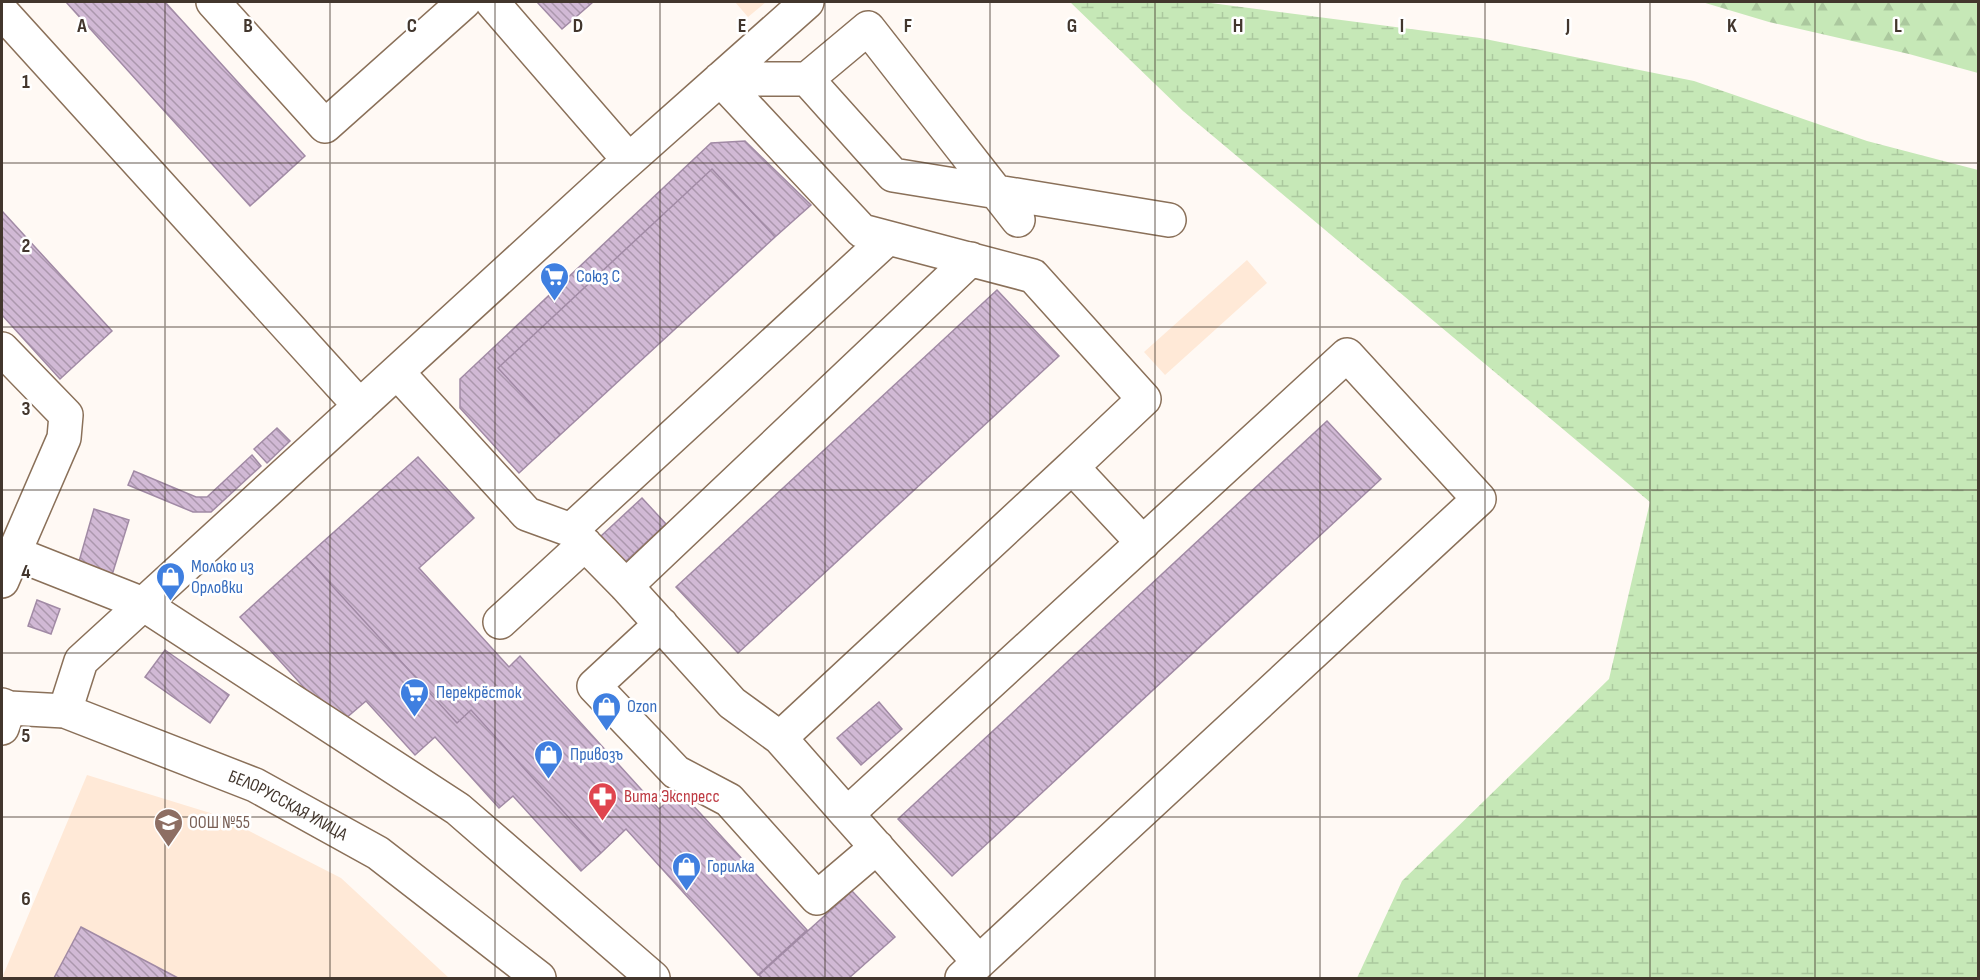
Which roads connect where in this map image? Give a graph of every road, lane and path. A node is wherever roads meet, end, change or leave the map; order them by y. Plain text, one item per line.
1 (213, 2) edge
2 (464, 2) edge
3 (492, 2) edge
4 (807, 2) edge
5 (2, 12) edge
6 (720, 79) junction
7 (807, 79) junction
8 (629, 160) junction
9 (995, 192) junction
10 (1018, 220) dead end
11 (1169, 220) dead end
12 (888, 238) junction
13 (970, 260) junction
14 (2, 348) edge
15 (397, 372) junction
16 (360, 406) junction
17 (1072, 467) junction
18 (578, 537) junction
19 (1143, 543) junction
20 (8, 567) edge
21 (626, 586) junction
22 (143, 604) junction
23 (500, 622) dead end
24 (661, 624) junction
25 (64, 711) junction
26 (4, 714) edge
27 (780, 738) junction
28 (847, 814) junction
29 (877, 847) junction
30 (970, 970) edge
31 (539, 978) edge
32 (653, 978) edge

1 - 2 street
3 - 8 street
4 - 6 street
5 - 16 street
6 - 7 street
6 - 8 street
6 - 12 street
7 - 9 street
7 - 9 street
8 - 15 street
9 - 10 street
9 - 11 street
12 - 13 street
12 - 18 street
13 - 17 street
13 - 21 street
14 - 20 street
15 - 16 street
15 - 18 street
16 - 22 street
17 - 19 street
17 - 27 street
18 - 21 street
18 - 23 street
19 - 28 street
19 - 30 street
20 - 22 street
21 - 24 street
22 - 25 street
22 - 32 street
24 - 27 street
24 - 29 street
25 - 26 street, БЕЛОРУССКАЯ УЛИЦА
25 - 31 street, БЕЛОРУССКАЯ УЛИЦА
27 - 28 street
28 - 29 street
29 - 30 street

